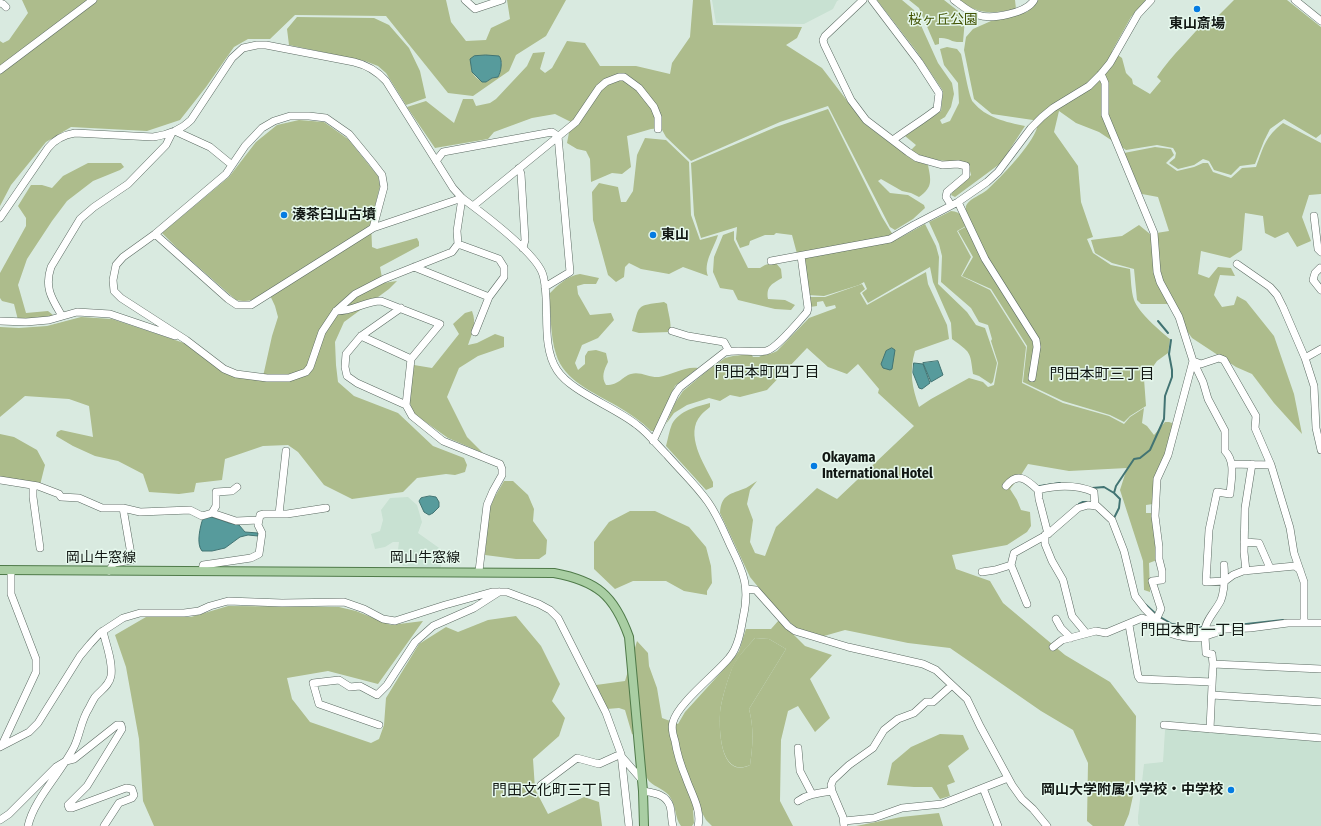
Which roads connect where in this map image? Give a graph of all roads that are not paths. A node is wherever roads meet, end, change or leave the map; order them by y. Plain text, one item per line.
1 (92, 0) edge
2 (465, 0) edge
3 (502, 0) edge
4 (863, 0) edge
5 (872, 0) edge
6 (954, 0) edge
7 (1034, 0) edge
8 (1151, 0) edge
9 (1295, 0) edge
10 (1321, 21) edge
11 (0, 70) edge
12 (1101, 74) junction
13 (658, 129) dead end
14 (174, 132) junction
15 (558, 136) junction
16 (893, 140) junction
17 (436, 161) junction
18 (232, 165) junction
19 (518, 168) junction
20 (462, 198) junction
21 (954, 204) junction
22 (473, 206) junction
23 (1314, 216) dead end
24 (0, 218) edge
25 (373, 228) junction
26 (155, 234) junction
27 (458, 244) junction
28 (523, 248) junction
29 (1321, 252) edge
30 (801, 256) junction
31 (771, 261) dead end
32 (1237, 264) dead end
33 (414, 267) junction
34 (1320, 268) edge
35 (545, 287) junction
36 (1321, 290) edge
37 (489, 297) junction
38 (401, 308) junction
39 (336, 312) junction
40 (62, 316) junction
41 (0, 321) edge
42 (672, 331) dead end
43 (475, 332) dead end
44 (361, 336) junction
45 (186, 340) junction
46 (1321, 349) edge
47 (729, 351) junction
48 (1305, 358) junction
49 (411, 359) junction
50 (1193, 361) junction
51 (1032, 378) dead end
52 (406, 405) junction
53 (653, 441) junction
54 (1321, 450) edge
55 (286, 452) dead end
56 (1232, 464) junction
57 (1252, 464) junction
58 (1271, 465) junction
59 (0, 480) edge
60 (33, 486) junction
61 (1006, 486) dead end
62 (237, 487) dead end
63 (1038, 490) junction
64 (1095, 504) junction
65 (123, 508) junction
66 (326, 508) dead end
67 (212, 513) junction
68 (279, 514) junction
69 (259, 520) junction
70 (1046, 534) junction
71 (1244, 542) junction
72 (40, 548) dead end
73 (1011, 565) junction
74 (1224, 565) dead end
75 (1270, 568) junction
76 (0, 570) edge
77 (11, 570) junction
78 (110, 571) junction
79 (202, 571) junction
80 (1246, 571) junction
81 (1301, 571) junction
82 (479, 572) junction
83 (982, 572) dead end
84 (1225, 581) junction
85 (747, 589) junction
86 (500, 592) junction
87 (1027, 604) dead end
88 (1157, 617) junction
89 (1056, 619) dead end
90 (1304, 623) junction
91 (1321, 623) edge
92 (1128, 624) junction
93 (1205, 630) junction
94 (103, 631) junction
95 (1086, 633) junction
96 (1071, 638) junction
97 (1053, 647) dead end
98 (1213, 664) junction
99 (1321, 669) edge
100 (1212, 682) junction
101 (951, 686) junction
102 (1212, 696) junction
103 (1321, 702) edge
104 (379, 724) dead end
105 (1164, 725) dead end
106 (1210, 729) junction
107 (1321, 738) edge
108 (1, 745) edge
109 (798, 748) dead end
110 (621, 756) junction
111 (66, 761) junction
112 (1008, 778) junction
113 (642, 780) junction
114 (541, 785) dead end
115 (983, 788) junction
116 (643, 791) junction
117 (832, 791) junction
118 (812, 794) junction
119 (798, 801) dead end
120 (0, 820) edge
121 (844, 824) edge
122 (28, 826) edge
123 (104, 826) edge
124 (629, 826) edge
125 (644, 826) edge
126 (673, 826) edge
127 (698, 826) edge
128 (998, 826) edge
129 (1047, 826) edge

1 - 11 street
2 - 3 street
4 - 16 street
5 - 16 street
6 - 7 street
8 - 12 street
9 - 10 street
12 - 21 street
12 - 50 street
13 - 15 street
14 - 17 street
14 - 18 street
14 - 24 street
14 - 40 street
15 - 17 street
15 - 19 street
15 - 35 street
16 - 21 street
17 - 20 street
18 - 25 street
18 - 26 street
19 - 22 street
19 - 28 street
20 - 22 street
20 - 25 street
20 - 27 street
21 - 30 street
21 - 51 street
22 - 28 street
23 - 29 street
25 - 26 street
26 - 45 street
27 - 33 street
27 - 37 street
28 - 35 street
30 - 31 street
30 - 47 street
32 - 48 street
33 - 37 street
33 - 39 street
34 - 36 street
35 - 53 street
37 - 43 street
38 - 39 street
38 - 44 street
38 - 49 street
39 - 45 street
40 - 41 street
40 - 45 street
42 - 47 street
44 - 49 street
44 - 52 street
46 - 48 street
47 - 53 street
48 - 54 street
49 - 52 street
50 - 56 street
50 - 58 street
50 - 88 street
52 - 82 street
53 - 85 street
55 - 68 street
56 - 57 street
56 - 84 street
57 - 58 street
57 - 71 street
58 - 81 street
59 - 60 street
60 - 65 street
60 - 72 street
61 - 63 street
62 - 67 street
63 - 64 street
63 - 70 street
64 - 70 street
64 - 88 street
65 - 67 street
65 - 78 street
66 - 68 street
67 - 69 street
68 - 69 street
69 - 79 street
70 - 73 street
70 - 95 street
71 - 75 street
71 - 80 street
73 - 83 street
73 - 87 street
74 - 84 street
75 - 80 street
75 - 81 street
76 - 77 main road, 岡山牛窓線
77 - 78 main road, 岡山牛窓線
77 - 108 street
78 - 79 main road, 岡山牛窓線
79 - 82 main road, 岡山牛窓線
80 - 84 street
81 - 90 street
82 - 113 main road, 岡山牛窓線
84 - 93 street
85 - 101 street
85 - 127 street
86 - 94 street
86 - 104 street
86 - 110 street
88 - 93 street
89 - 96 street
90 - 91 street
90 - 93 street
92 - 93 street
92 - 95 street
92 - 100 street
93 - 98 street
94 - 108 street
94 - 111 street
95 - 96 street
96 - 97 street
98 - 99 street
98 - 100 street
100 - 102 street
101 - 112 street
101 - 117 street
102 - 103 street
102 - 106 street
105 - 106 street
106 - 107 street
109 - 118 street
110 - 113 street
110 - 114 street
110 - 124 street
111 - 120 street
111 - 122 street
111 - 123 street
112 - 115 street
112 - 129 street
113 - 116 main road, 岡山牛窓線
115 - 121 street
115 - 128 street
116 - 125 main road, 岡山牛窓線
116 - 126 street
117 - 118 street
117 - 121 street
118 - 119 street

